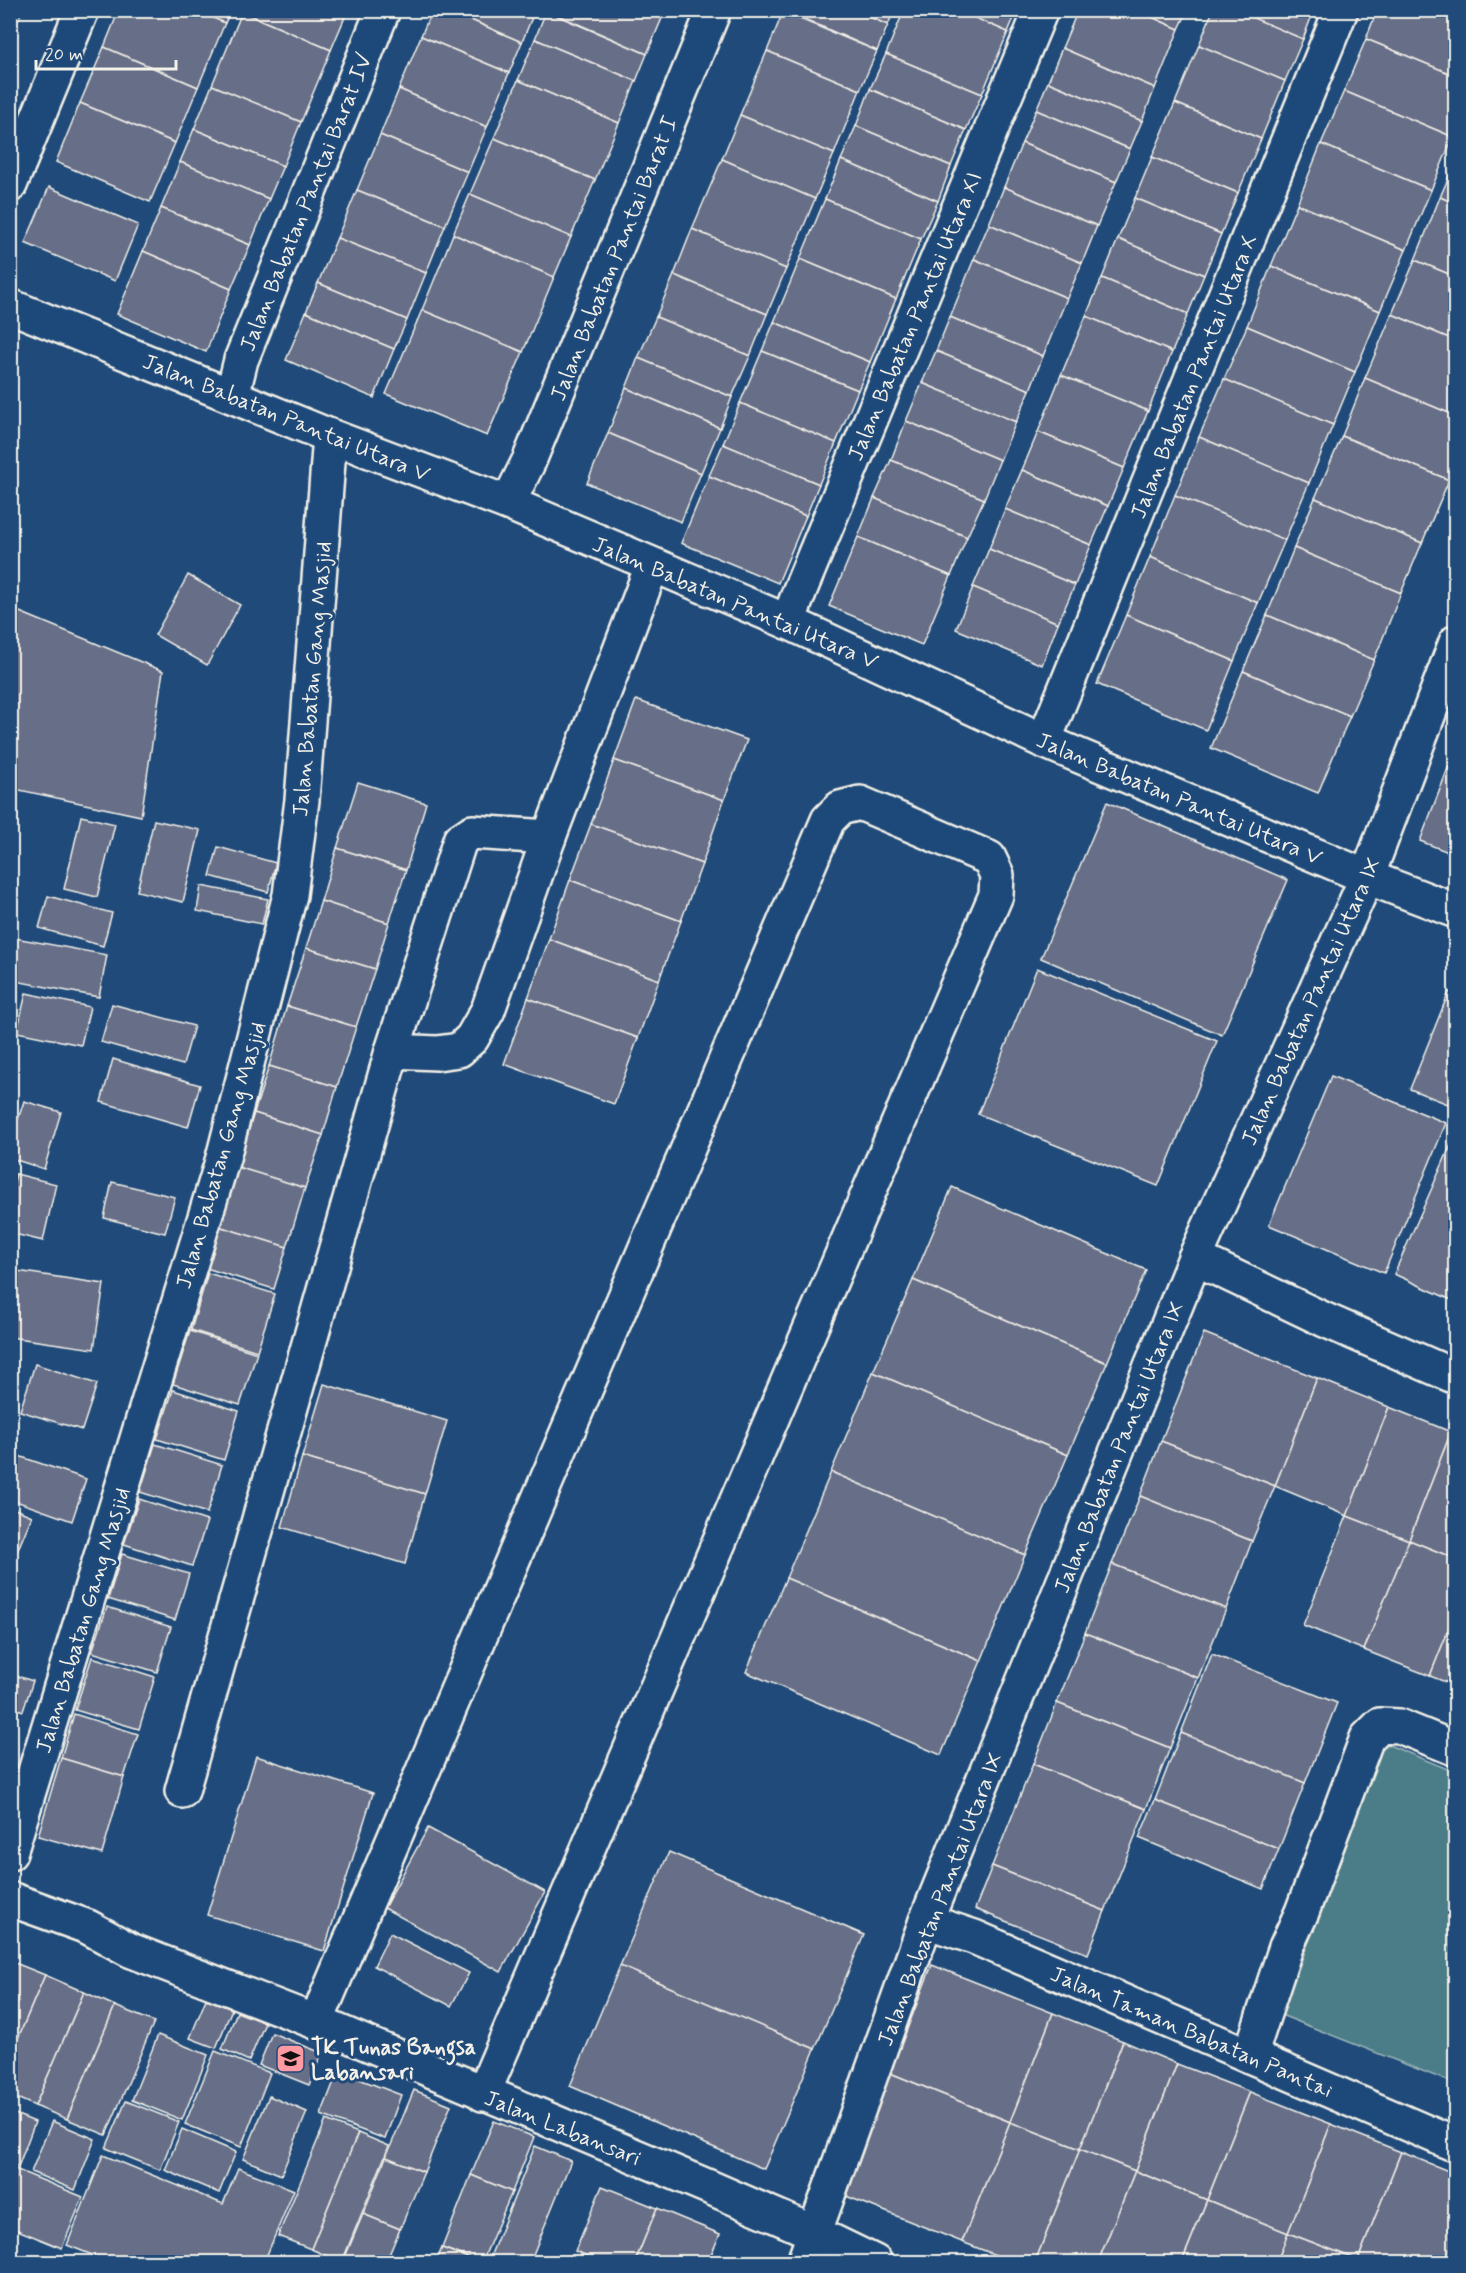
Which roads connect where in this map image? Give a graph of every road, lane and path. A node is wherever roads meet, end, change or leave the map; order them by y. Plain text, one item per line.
1 (82, 10) edge
2 (383, 10) edge
3 (714, 10) edge
4 (1041, 10) edge
5 (1341, 10) edge
6 (10, 185) edge
7 (10, 306) edge
8 (232, 396) junction
9 (330, 436) junction
10 (508, 503) junction
11 (652, 566) junction
12 (788, 622) junction
13 (1455, 642) edge
14 (1044, 741) junction
15 (549, 837) junction
16 (1367, 877) junction
17 (1455, 911) edge
18 (392, 1051) junction
19 (1195, 1258) junction
20 (1455, 1377) edge
21 (1455, 1749) edge
22 (182, 1791) dead end
23 (10, 1853) edge
24 (10, 1899) edge
25 (926, 1921) junction
26 (316, 2022) junction
27 (1250, 2056) junction
28 (483, 2094) junction
29 (1455, 2145) edge
30 (810, 2248) edge
31 (875, 2262) edge

1 - 6 street
2 - 8 street, Jalan Babatan Pantai Barat IV
3 - 10 street, Jalan Babatan Pantai Barat I
4 - 12 street, Jalan Babatan Pantai Utara XI
5 - 14 street, Jalan Babatan Pantai Utara X
7 - 8 street, Jalan Babatan Pantai Utara V
8 - 9 street, Jalan Babatan Pantai Utara V
9 - 10 street, Jalan Babatan Pantai Utara V
9 - 23 street, Jalan Babatan Gang Masjid
10 - 11 street, Jalan Babatan Pantai Utara V
11 - 12 street, Jalan Babatan Pantai Utara V
11 - 15 street
12 - 14 street, Jalan Babatan Pantai Utara V
13 - 16 street, Jalan Babatan Pantai Utara IX
14 - 16 street, Jalan Babatan Pantai Utara V
15 - 18 street
15 - 18 street
16 - 17 street, Jalan Babatan Pantai Utara V
16 - 19 street, Jalan Babatan Pantai Utara IX
18 - 22 street
19 - 20 street
19 - 25 street, Jalan Babatan Pantai Utara IX
21 - 27 street
24 - 26 street, Jalan Labansari
25 - 27 street, Jalan Taman Babatan Pantai
25 - 30 street, Jalan Babatan Pantai Utara IX
26 - 28 street, Jalan Labansari
26 - 28 street
27 - 29 street, Jalan Taman Babatan Pantai
28 - 30 street, Jalan Labansari
30 - 31 street, Jalan Labansari

